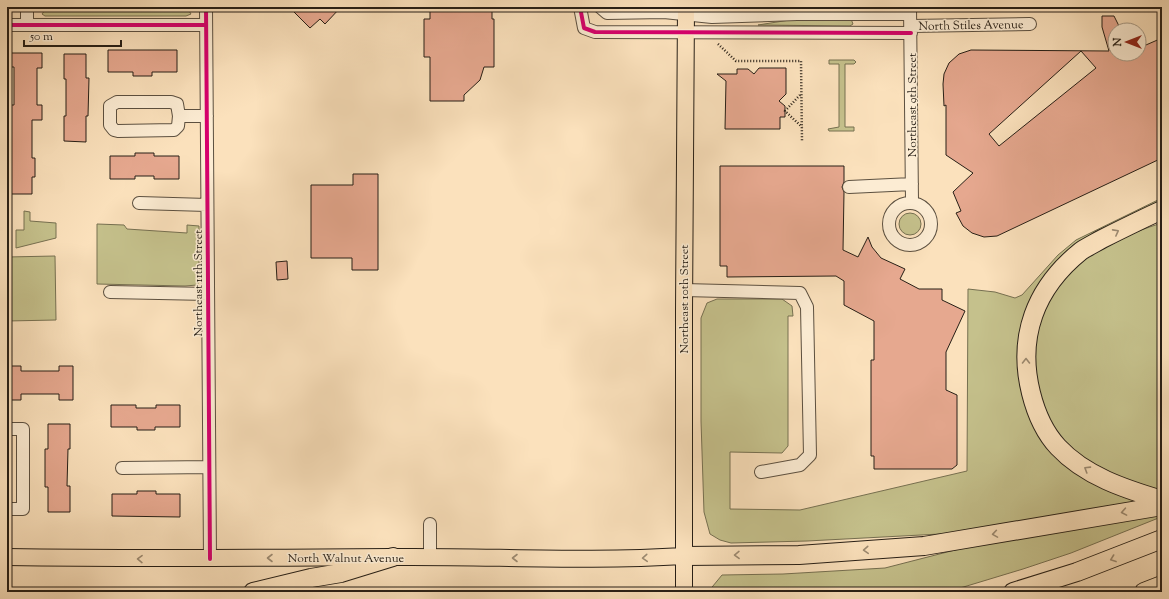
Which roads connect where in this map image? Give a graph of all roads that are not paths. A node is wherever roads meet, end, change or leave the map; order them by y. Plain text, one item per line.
1 (27, 7) edge
2 (206, 7) edge
3 (580, 7) edge
4 (600, 7) edge
5 (910, 10) edge
6 (686, 11) edge
7 (800, 11) edge
8 (1030, 24) dead end
9 (7, 25) edge
10 (27, 25) junction
11 (206, 25) junction
12 (911, 30) junction
13 (686, 32) junction
14 (178, 116) junction
15 (207, 116) junction
16 (912, 184) junction
17 (849, 187) dead end
18 (912, 202) dead end
19 (139, 203) dead end
20 (208, 205) junction
21 (1162, 210) edge
22 (684, 290) junction
23 (110, 292) dead end
24 (208, 294) junction
25 (7, 428) edge
26 (209, 467) junction
27 (122, 468) dead end
28 (761, 472) dead end
29 (1162, 500) edge
30 (1162, 506) edge
31 (7, 509) edge
32 (430, 524) dead end
33 (1162, 539) edge
34 (684, 556) junction
35 (7, 557) edge
36 (393, 557) junction
37 (430, 558) junction
38 (210, 559) junction
39 (1162, 585) edge
40 (253, 592) edge
41 (684, 592) edge
42 (1013, 592) edge
43 (1144, 592) edge

1 - 10 street
2 - 11 street, Northeast 11th Street
3 - 13 street, North Stiles Avenue
4 - 6 street, North Stiles Avenue
5 - 7 street, North Stiles Avenue
5 - 12 street, Northeast 9th Street
6 - 7 street, North Stiles Avenue
6 - 13 main road, Northeast 10th Street
8 - 12 street, North Stiles Avenue
9 - 10 street
10 - 11 street
11 - 15 street, Northeast 11th Street
12 - 13 street, North Stiles Avenue
12 - 16 street, Northeast 9th Street
13 - 22 main road, Northeast 10th Street
14 - 14 street
14 - 15 street
15 - 20 street, Northeast 11th Street
16 - 17 street
16 - 18 street, Northeast 9th Street
19 - 20 street
20 - 24 street, Northeast 11th Street
29 -> 21 highway
22 - 28 street
22 - 34 main road, Northeast 10th Street
23 - 24 street
24 - 26 street, Northeast 11th Street
25 - 31 street
26 - 27 street
26 - 38 street, Northeast 11th Street
30 -> 34 highway
32 - 37 street
33 -> 42 highway
34 -> 37 main road, North Walnut Avenue
34 - 41 main road, Northeast 10th Street
38 -> 35 main road, North Walnut Avenue
36 - 37 main road, North Walnut Avenue
36 -> 38 main road, North Walnut Avenue
36 - 40 highway
39 - 43 highway

